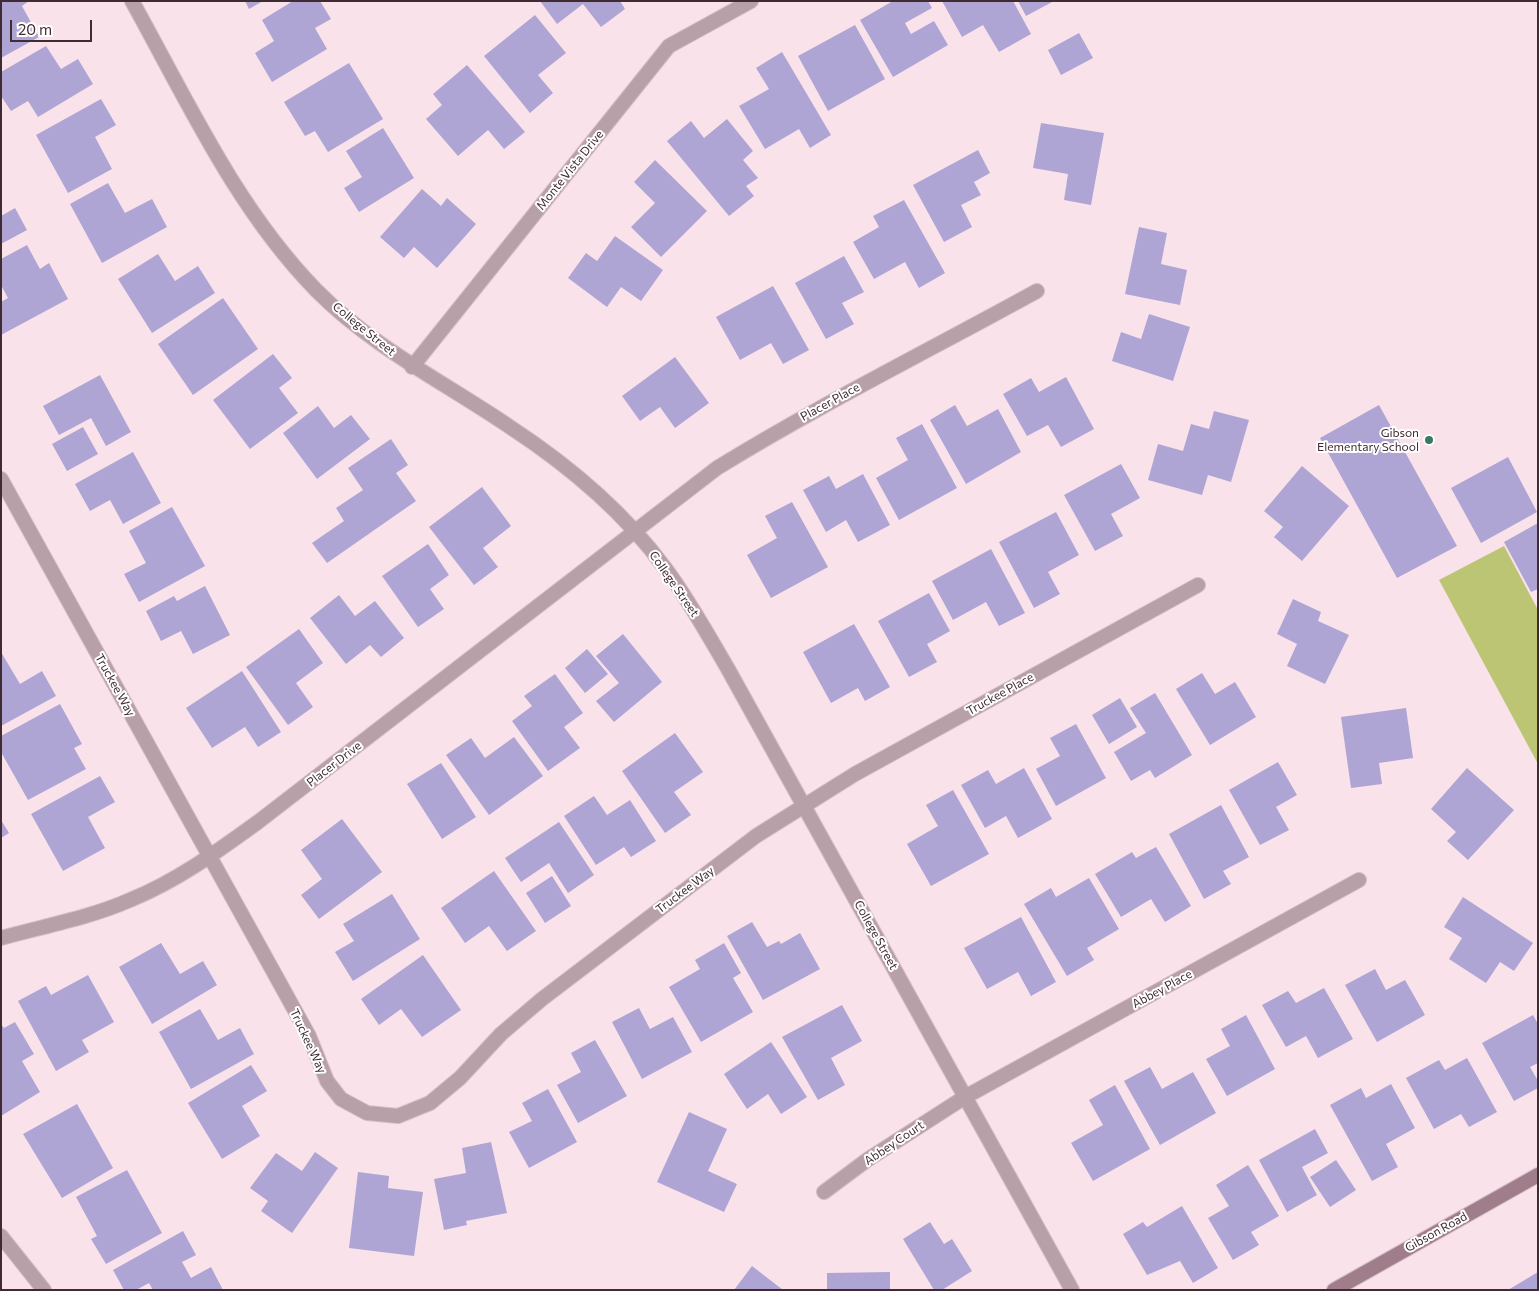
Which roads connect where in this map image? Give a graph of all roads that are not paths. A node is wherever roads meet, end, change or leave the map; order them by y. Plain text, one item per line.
1 (132, 1) edge
2 (751, 1) edge
3 (1037, 292) dead end
4 (412, 367) junction
5 (1, 479) edge
6 (635, 532) junction
7 (1198, 585) dead end
8 (803, 805) junction
9 (210, 857) junction
10 (1358, 880) dead end
11 (1, 938) edge
12 (965, 1097) junction
13 (1538, 1175) edge
14 (824, 1192) dead end
15 (1, 1236) edge
16 (44, 1290) edge
17 (1072, 1290) edge
18 (1334, 1290) edge

1 - 4 street, College Street
2 - 4 street, Monte Vista Drive
3 - 6 street, Placer Place
4 - 6 street, College Street
5 - 9 street, Truckee Way
6 - 8 street, College Street
6 - 9 street, Placer Drive
7 - 8 street, Truckee Place
8 - 9 street, Truckee Way
8 - 12 street, College Street
9 - 11 street, Placer Drive
10 - 12 street, Abbey Place
12 - 14 street, Abbey Court
12 - 17 street, College Street
13 - 18 main road, Gibson Road
15 - 16 street

